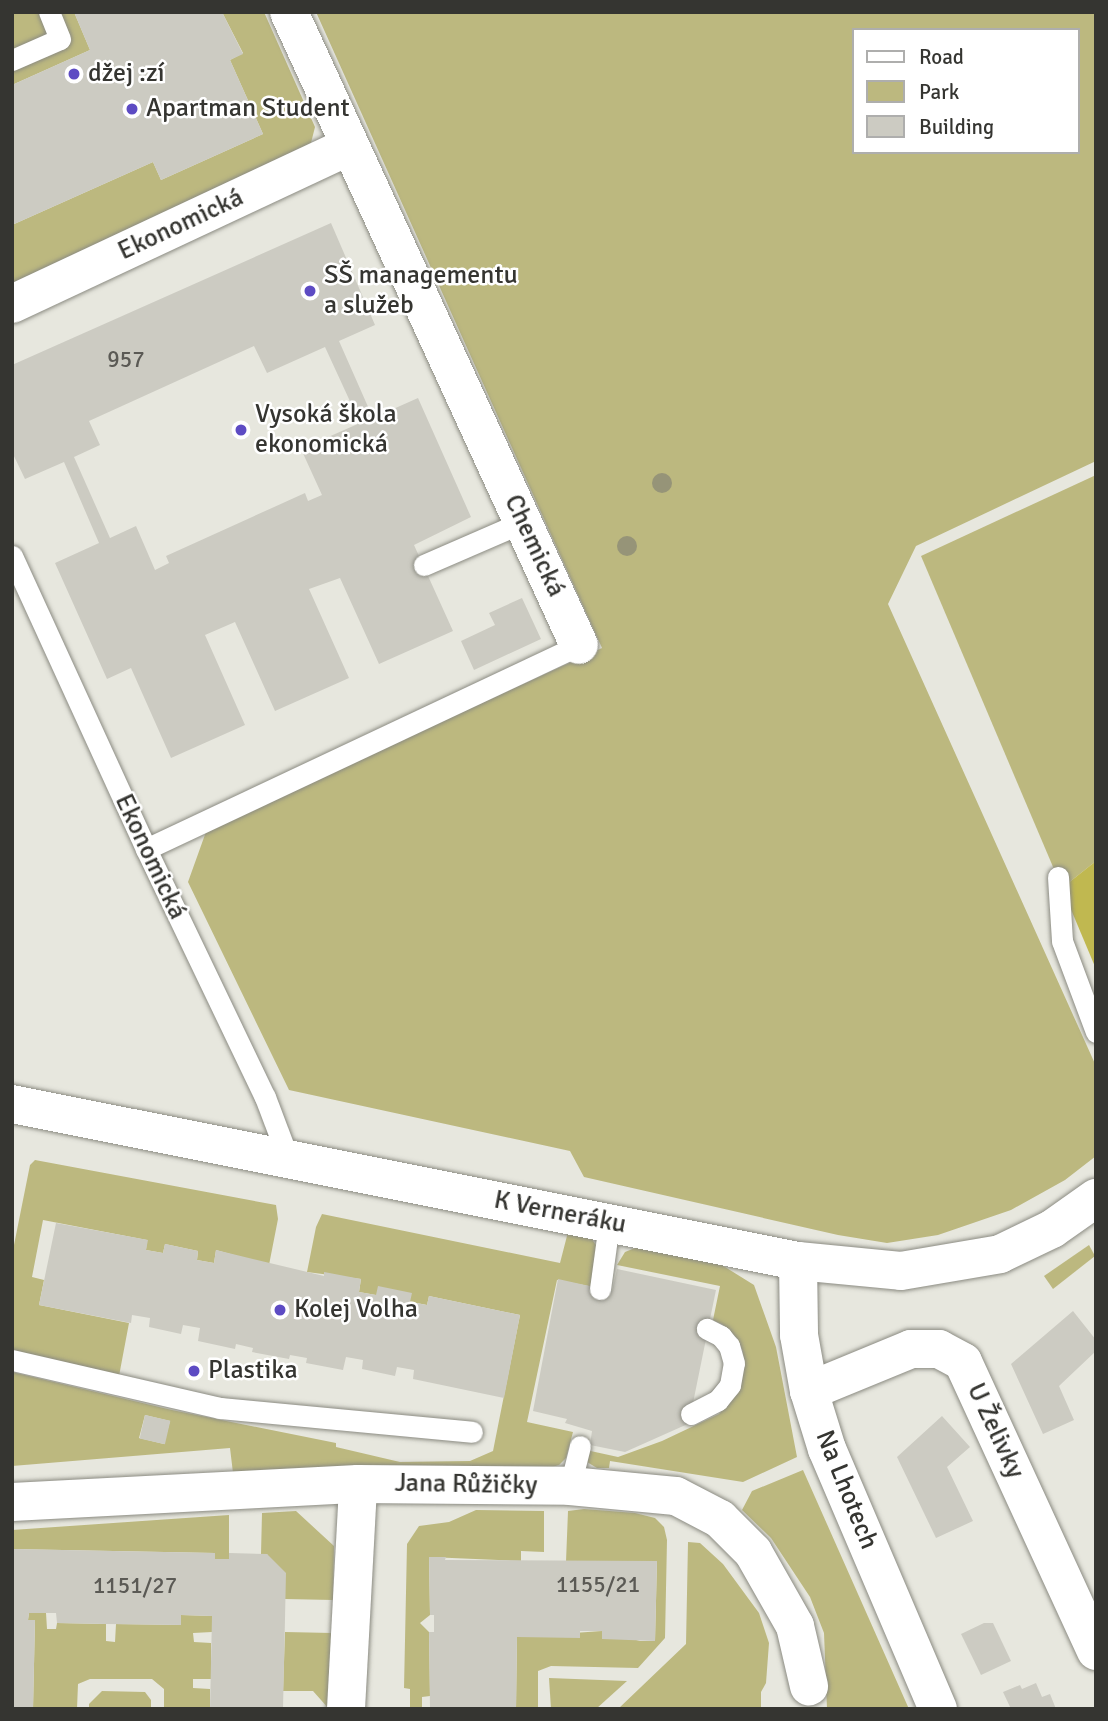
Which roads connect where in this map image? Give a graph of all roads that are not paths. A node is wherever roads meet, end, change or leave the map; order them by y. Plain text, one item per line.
1 (49, 12) edge
2 (289, 12) edge
3 (12, 60) edge
4 (351, 146) junction
5 (12, 304) edge
6 (523, 522) junction
7 (12, 555) edge
8 (424, 565) dead end
9 (579, 645) joint
10 (146, 849) junction
11 (1058, 877) dead end
12 (1096, 1032) edge
13 (12, 1104) edge
14 (288, 1158) junction
15 (1096, 1198) edge
16 (609, 1223) junction
17 (798, 1261) junction
18 (600, 1289) dead end
19 (707, 1329) dead end
20 (12, 1360) edge
21 (809, 1391) junction
22 (691, 1414) dead end
23 (472, 1432) dead end
24 (580, 1446) dead end
25 (358, 1483) junction
26 (570, 1486) junction
27 (12, 1502) edge
28 (1096, 1651) edge
29 (809, 1686) dead end
30 (346, 1709) edge
31 (938, 1709) edge

1 - 3 lane
2 - 4 street, Chemická
4 - 5 street, Ekonomická
4 - 6 street, Chemická
6 - 8 lane
6 - 9 street, Chemická
7 - 10 lane, Ekonomická
9 - 10 lane, Chemická
10 - 14 lane, Ekonomická
11 - 12 lane
13 - 14 street, K Verneráku
14 - 16 street, K Verneráku
15 - 17 street, K Verneráku
16 - 17 street, K Verneráku
16 - 18 lane
17 - 21 street, Na Lhotech
19 - 22 lane
20 - 23 lane
21 - 28 street, U Želivky
21 - 31 street, Na Lhotech
24 - 26 lane
25 - 26 street, Jana Růžičky
25 - 27 street, Jana Růžičky
25 - 30 street
26 - 29 street, Jana Růžičky

